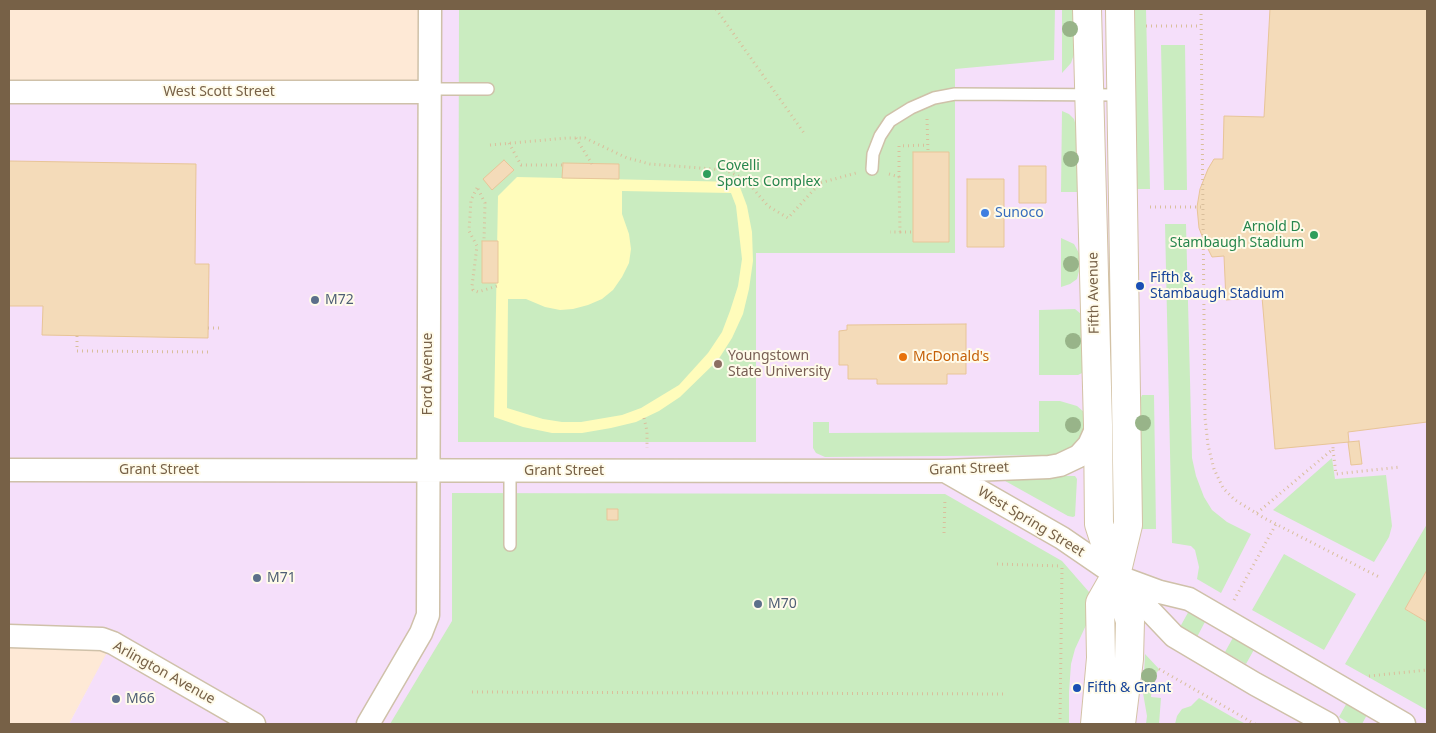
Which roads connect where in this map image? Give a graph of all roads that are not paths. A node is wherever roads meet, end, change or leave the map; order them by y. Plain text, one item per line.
1 (430, 9) edge
2 (1087, 9) edge
3 (1120, 9) edge
4 (488, 89) dead end
5 (430, 90) junction
6 (9, 92) edge
7 (1089, 95) junction
8 (1122, 95) junction
9 (872, 169) road end
10 (1098, 425) junction
11 (9, 470) edge
12 (428, 471) junction
13 (510, 471) junction
14 (945, 471) junction
15 (510, 545) dead end
16 (1116, 575) junction
17 (9, 636) edge
18 (1325, 679) junction
19 (1307, 712) junction
20 (254, 724) edge
21 (368, 724) edge
22 (1095, 724) edge
23 (1121, 724) edge
24 (1328, 724) edge
25 (1404, 724) edge

1 - 5 street, Ford Avenue
2 - 7 main road, Fifth Avenue
3 - 8 main road
4 - 5 lane
5 - 6 street, West Scott Street
5 - 12 street, Ford Avenue
7 - 8 lane
7 - 9 lane
7 - 10 main road, Fifth Avenue
8 - 16 main road
10 - 14 street, Grant Street
10 - 16 main road, Fifth Avenue
11 - 12 street, Grant Street
12 - 13 street, Grant Street
12 - 21 street, Ford Avenue
13 - 14 street, Grant Street
13 - 15 lane
14 - 16 street, West Spring Street
16 - 18 street
16 - 19 street
16 - 22 main road
16 - 23 main road, Fifth Avenue
17 - 20 street, Arlington Avenue
18 - 19 street
18 - 25 street
19 - 24 street

